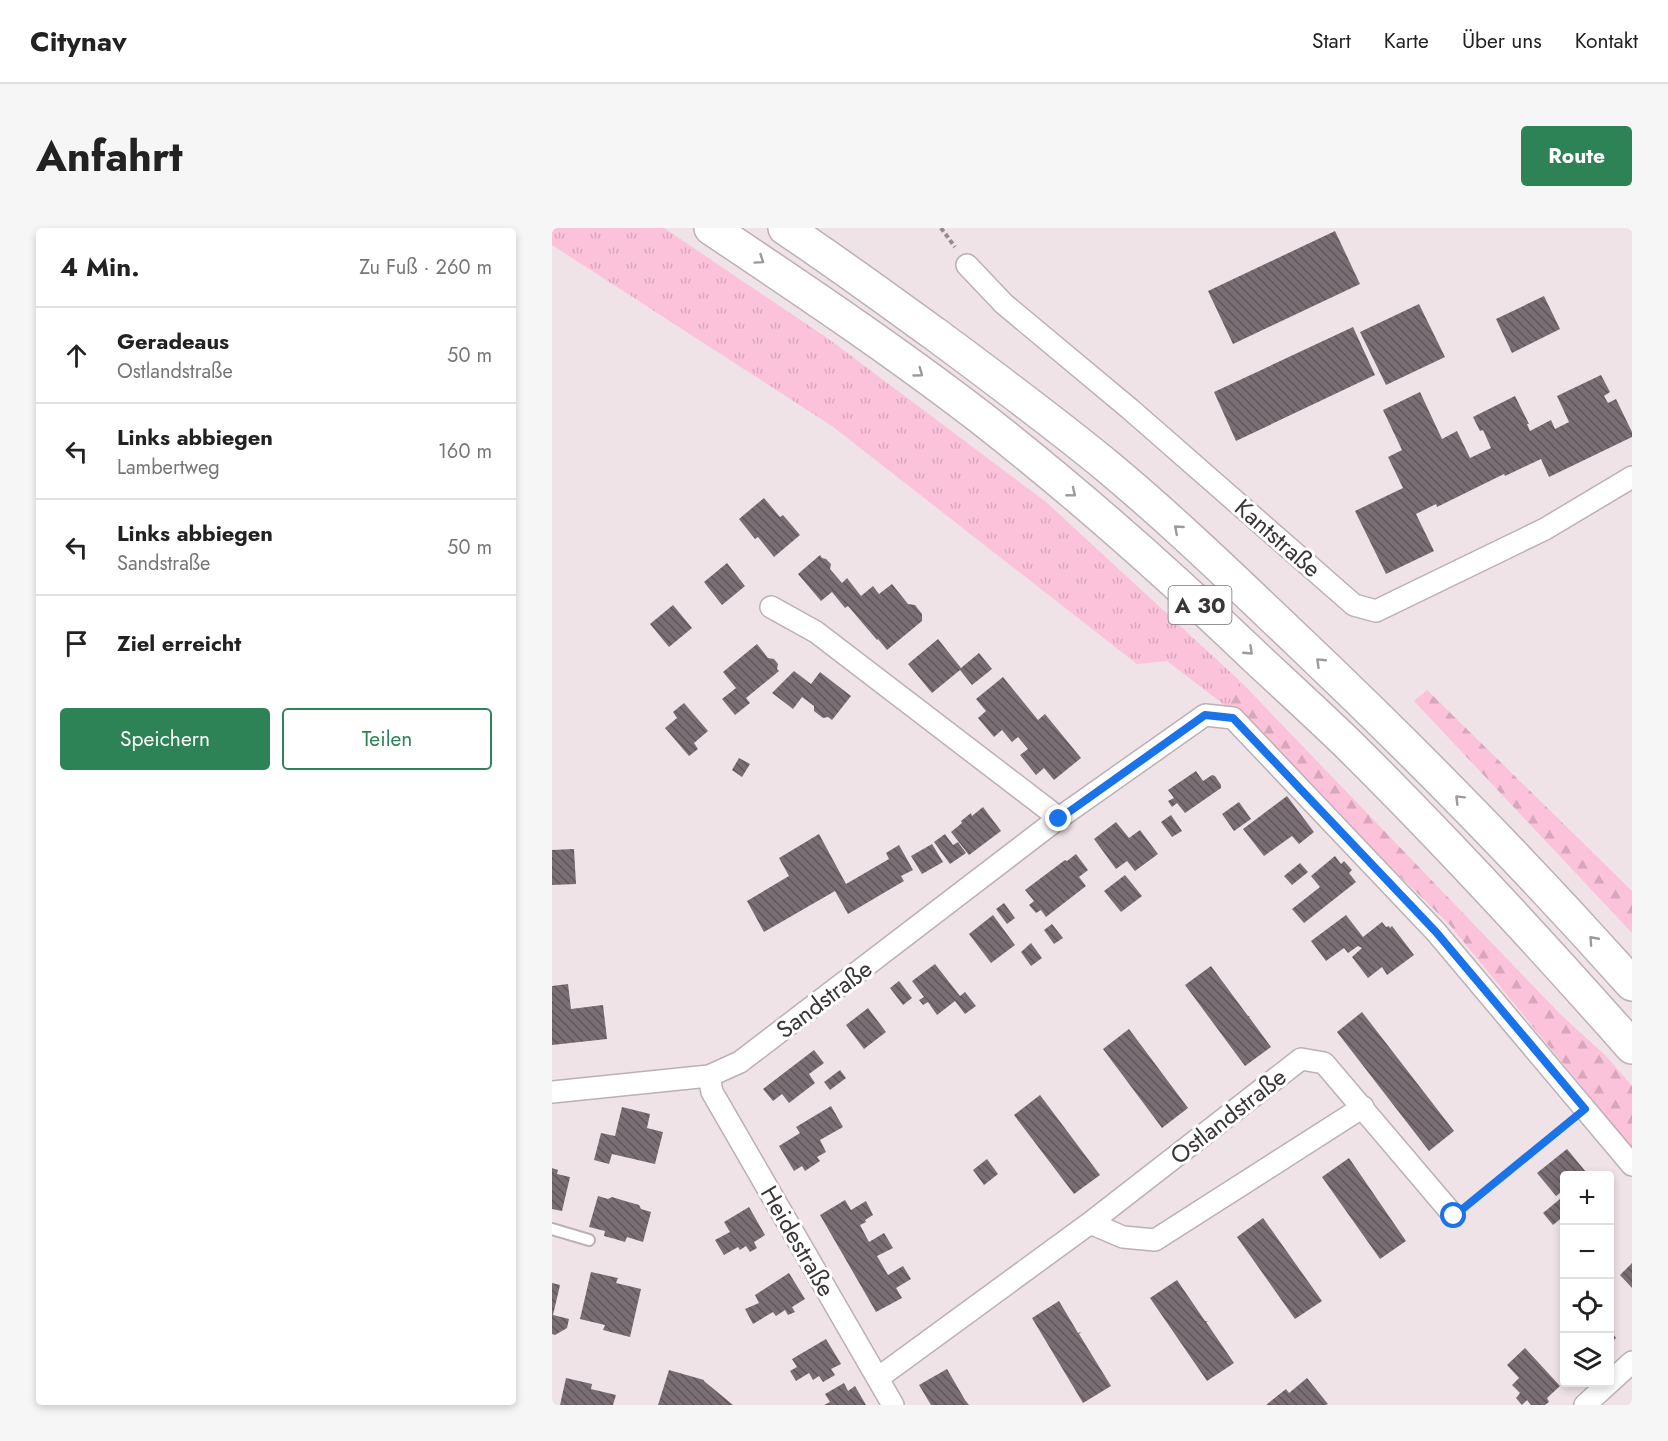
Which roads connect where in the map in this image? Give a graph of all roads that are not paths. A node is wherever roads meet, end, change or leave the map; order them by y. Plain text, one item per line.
1 (711, 228) edge
2 (785, 228) edge
3 (967, 265) dead end
4 (1632, 477) edge
5 (771, 607) dead end
6 (1059, 819) junction
7 (1632, 984) edge
8 (1632, 1047) edge
9 (709, 1076) junction
10 (552, 1092) edge
11 (1363, 1107) junction
12 (1632, 1165) edge
13 (1454, 1216) road end
14 (1089, 1223) junction
15 (552, 1229) edge
16 (589, 1240) dead end
17 (1632, 1362) edge
18 (878, 1378) junction
19 (1592, 1403) edge
20 (893, 1405) edge

1 -> 8 highway, A 30
7 -> 2 highway, A 30
3 - 4 street, Kantstraße
5 - 6 street
6 - 9 street, Sandstraße
6 - 12 street, Sandstraße
9 - 10 street, Sandstraße
9 - 18 street, Heidestraße
11 - 13 street, Ostlandstraße
11 - 14 street
11 - 14 street, Ostlandstraße
14 - 18 street, Ostlandstraße
15 - 16 lane
17 - 19 street
18 - 20 street, Heidestraße

